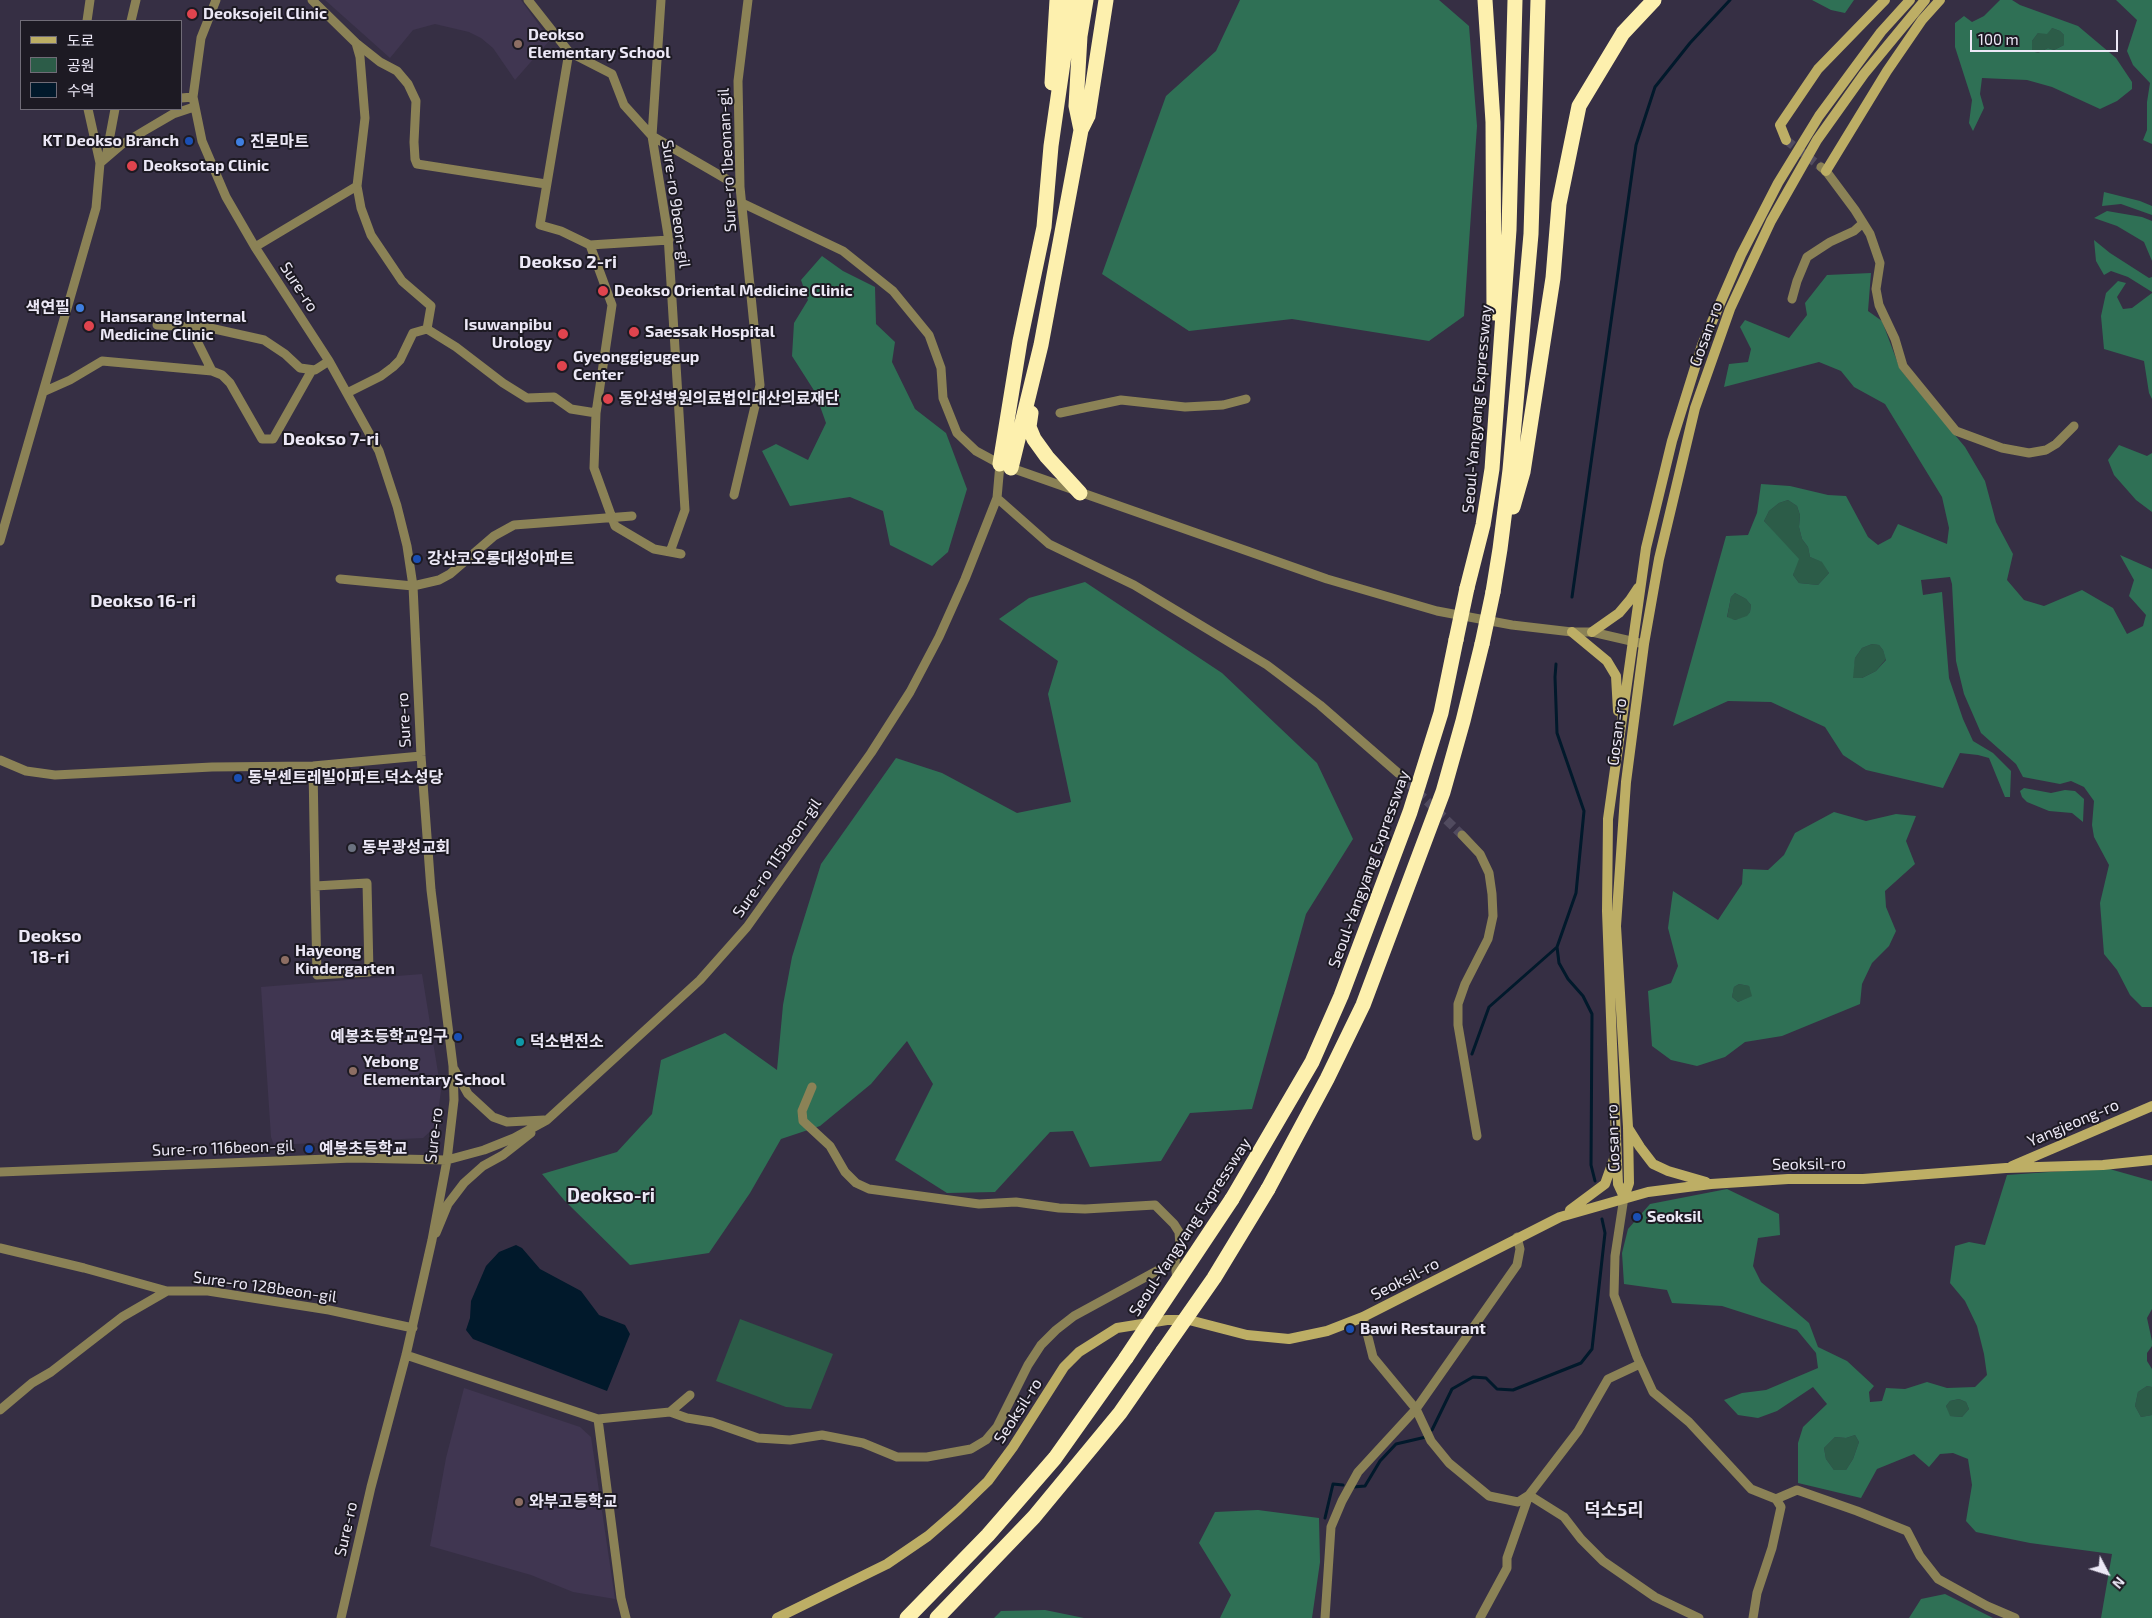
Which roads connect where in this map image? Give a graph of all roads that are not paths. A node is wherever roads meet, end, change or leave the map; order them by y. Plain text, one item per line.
1 (90, 0) edge
2 (136, 0) edge
3 (216, 0) edge
4 (312, 0) edge
5 (528, 0) edge
6 (661, 0) edge
7 (748, 0) edge
8 (1057, 0) edge
9 (1072, 0) edge
10 (1086, 0) edge
11 (1106, 0) edge
12 (1485, 0) edge
13 (1515, 0) edge
14 (1538, 0) edge
15 (1654, 0) edge
16 (1884, 0) edge
17 (1910, 0) edge
18 (1926, 0) edge
19 (1940, 0) edge
20 (87, 20) edge
21 (131, 20) edge
22 (356, 43) junction
23 (568, 52) junction
24 (182, 98) edge
25 (194, 102) junction
26 (182, 109) edge
27 (88, 110) edge
28 (115, 110) edge
29 (180, 110) edge
30 (1080, 130) junction
31 (652, 136) junction
32 (1786, 140) dead end
33 (1051, 146) junction
34 (103, 160) junction
35 (1824, 169) joint
36 (546, 184) junction
37 (357, 186) junction
38 (740, 187) junction
39 (742, 203) junction
40 (1863, 223) junction
41 (668, 240) junction
42 (590, 246) junction
43 (255, 247) junction
44 (1792, 299) dead end
45 (157, 326) dead end
46 (190, 327) junction
47 (427, 329) junction
48 (329, 361) junction
49 (312, 370) junction
50 (212, 371) junction
51 (1033, 378) junction
52 (43, 392) junction
53 (347, 393) junction
54 (1246, 400) dead end
55 (596, 413) junction
56 (1060, 413) dead end
57 (1495, 422) junction
58 (2074, 426) dead end
59 (1006, 466) junction
60 (1080, 492) junction
61 (734, 495) dead end
62 (997, 498) junction
63 (612, 516) junction
64 (632, 516) dead end
65 (0, 541) edge
66 (1500, 549) junction
67 (670, 552) junction
68 (681, 554) dead end
69 (340, 579) dead end
70 (1640, 582) junction
71 (413, 586) junction
72 (1572, 632) junction
73 (1592, 632) junction
74 (1632, 641) junction
75 (1644, 644) junction
76 (1619, 734) junction
77 (421, 756) junction
78 (0, 760) edge
79 (313, 766) junction
80 (1398, 773) tunnel mouth
81 (1462, 835) tunnel mouth
82 (315, 886) junction
83 (452, 1066) junction
84 (812, 1087) dead end
85 (2152, 1106) edge
86 (545, 1121) junction
87 (1628, 1127) junction
88 (1477, 1136) dead end
89 (2048, 1149) junction
90 (1617, 1150) junction
91 (447, 1160) junction
92 (2152, 1160) edge
93 (2056, 1166) junction
94 (2006, 1168) junction
95 (0, 1172) edge
96 (1711, 1184) junction
97 (1624, 1197) junction
98 (1560, 1216) junction
99 (1517, 1237) junction
100 (432, 1240) junction
101 (0, 1248) edge
102 (1176, 1261) junction
103 (167, 1292) junction
104 (1363, 1317) junction
105 (1167, 1320) junction
106 (413, 1328) junction
107 (406, 1355) junction
108 (1640, 1364) junction
109 (690, 1395) dead end
110 (1416, 1409) junction
111 (0, 1410) edge
112 (670, 1412) junction
113 (598, 1419) junction
114 (1529, 1495) junction
115 (1776, 1499) junction
116 (342, 1618) edge
117 (626, 1618) edge
118 (777, 1618) edge
119 (907, 1618) edge
120 (937, 1618) edge
121 (1325, 1618) edge
122 (1480, 1618) edge
123 (1699, 1618) edge
124 (1753, 1618) edge
125 (2015, 1618) edge

1 - 20 street
2 - 21 street
3 - 25 street, Sure-ro
4 - 22 street
5 - 23 street, Sure-ro 9beon-gil
6 - 31 street
7 - 38 street, Sure-ro 1beonan-gil
8 - 33 highway
9 - 33 highway
10 - 30 highway
11 - 30 highway
12 - 57 highway
13 - 57 highway, Seoul-Yangyang Expressway
14 - 66 highway
15 - 66 highway
16 - 32 street
17 - 70 street, Gosan-ro
18 - 75 street, Gosan-ro
19 - 35 street
22 - 36 street
22 - 37 street
23 - 31 street, Sure-ro 9beon-gil
23 - 36 street
24 - 25 street
25 - 26 street
25 - 43 street, Sure-ro
27 - 34 street
28 - 34 street
29 - 34 street
30 - 51 highway
31 - 38 street
31 - 41 street, Sure-ro 9beon-gil
33 - 59 highway
34 - 52 street
35 - 40 street
36 - 42 street
37 - 43 street
37 - 47 street
38 - 39 street, Sure-ro 1beonan-gil
39 - 59 street
39 - 61 street, Sure-ro 1beonan-gil
40 - 44 street
40 - 58 street
41 - 42 street
41 - 67 street, Sure-ro 9beon-gil
42 - 55 street
43 - 48 street, Sure-ro
45 - 46 street
46 - 49 street
46 - 50 street
47 - 53 street
47 - 55 street
48 - 49 street
48 - 53 street, Sure-ro
49 - 50 street
50 - 52 street
51 - 59 highway
51 - 60 highway
52 - 65 street
53 - 71 street, Sure-ro
54 - 56 street
55 - 63 street
57 - 119 highway, Seoul-Yangyang Expressway, bridge
59 - 60 street
59 - 62 street, Sure-ro 115beon-gil
60 - 72 street
62 - 80 street
62 - 86 street, Sure-ro 115beon-gil
63 - 64 street
63 - 67 street
63 - 71 street
66 - 120 highway, bridge
67 - 68 street
69 - 71 street
70 - 73 street
70 - 74 street, Gosan-ro
71 - 77 street, Sure-ro
72 - 73 street
72 - 76 street
73 - 74 street
74 - 75 street
74 - 76 street, Gosan-ro
75 - 87 street, Gosan-ro
76 - 90 street, Gosan-ro
77 - 79 street
77 - 83 street, Sure-ro
78 - 79 street
79 - 82 street
81 - 88 street
82 - 82 street
83 - 86 street
83 - 91 street, Sure-ro
84 - 102 street
85 - 89 street, Yangjeong-ro
86 - 91 street, Sure-ro 115beon-gil
86 - 100 street
87 - 96 street
87 - 97 street, Gosan-ro
89 - 93 street
89 - 94 street, Yangjeong-ro
90 - 97 street, Gosan-ro
90 - 98 street
91 - 95 street, Sure-ro 116beon-gil
91 - 100 street, Sure-ro
92 - 93 street, Seoksil-ro
93 - 94 street, Seoksil-ro
94 - 96 street, Seoksil-ro
96 - 97 street, Seoksil-ro
97 - 98 street, Seoksil-ro
97 - 108 street
98 - 99 street, Seoksil-ro
99 - 104 street, Seoksil-ro
99 - 110 street
100 - 106 street, Sure-ro
101 - 103 street
102 - 105 street
102 - 112 street
103 - 106 street, Sure-ro 128beon-gil
103 - 111 street, Sure-ro 128beon-gil
104 - 105 street, Seoksil-ro
104 - 110 street
105 - 118 street, Seoksil-ro
106 - 107 street, Sure-ro
107 - 113 street
107 - 116 street, Sure-ro
108 - 114 street
108 - 115 street
109 - 112 street
110 - 114 street
110 - 121 street
112 - 113 street
113 - 117 street
114 - 122 street
114 - 123 street
115 - 124 street
115 - 125 street

